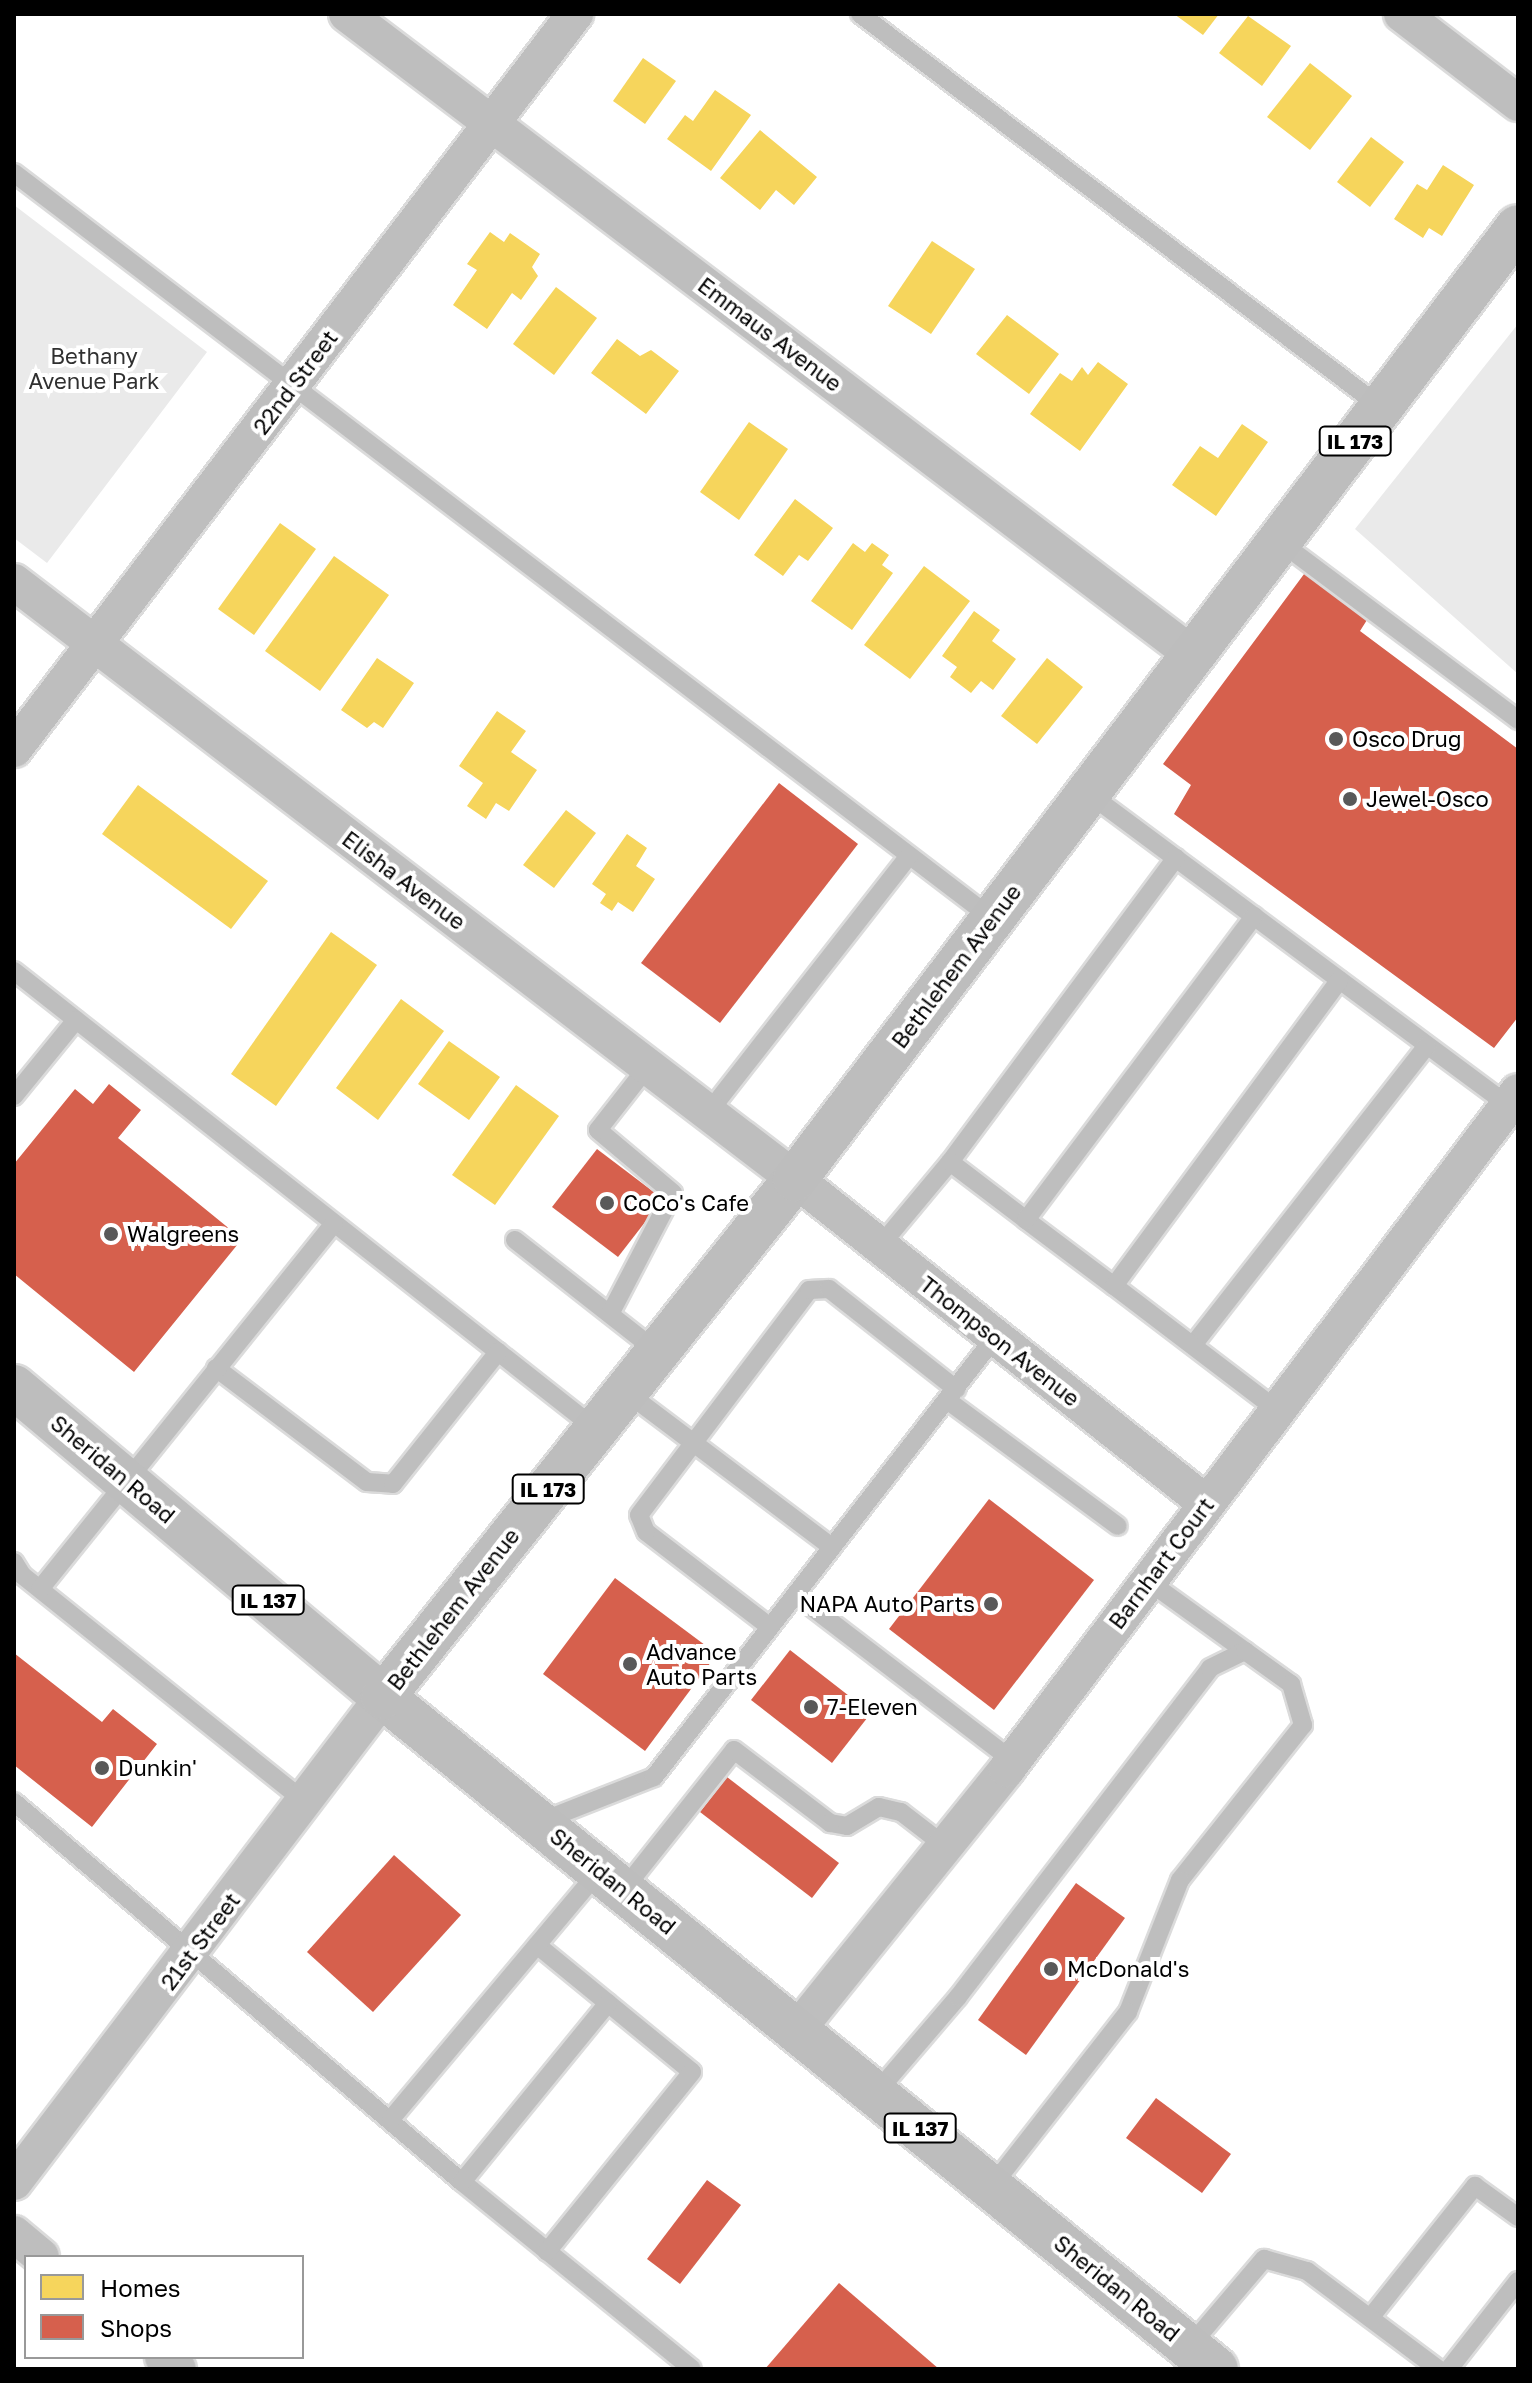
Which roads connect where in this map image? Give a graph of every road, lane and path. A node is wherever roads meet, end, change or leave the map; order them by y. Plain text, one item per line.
1 (347, 14) edge
2 (575, 14) edge
3 (860, 14) edge
4 (1402, 14) edge
5 (1518, 103) edge
6 (492, 123) junction
7 (14, 173) edge
8 (1518, 227) edge
9 (292, 386) junction
10 (1381, 407) junction
11 (1279, 541) junction
12 (14, 582) edge
13 (95, 644) junction
14 (1193, 655) junction
15 (1518, 720) edge
16 (14, 749) edge
17 (1088, 793) junction
18 (909, 856) junction
19 (1176, 858) junction
20 (1254, 916) junction
21 (993, 919) junction
22 (14, 971) edge
23 (1340, 980) junction
24 (76, 1020) junction
25 (1427, 1045) junction
26 (648, 1066) junction
27 (14, 1096) edge
28 (1513, 1098) edge
29 (708, 1113) junction
30 (950, 1162) junction
31 (795, 1179) junction
32 (1026, 1220) junction
33 (334, 1223) junction
34 (515, 1240) dead end
35 (880, 1246) junction
36 (1114, 1286) junction
37 (610, 1314) junction
38 (995, 1337) junction
39 (1193, 1345) junction
40 (498, 1352) junction
41 (658, 1352) junction
42 (216, 1368) junction
43 (14, 1387) edge
44 (626, 1392) junction
45 (952, 1394) junction
46 (1277, 1410) junction
47 (596, 1429) junction
48 (693, 1443) junction
49 (126, 1479) junction
50 (1206, 1503) junction
51 (1118, 1526) dead end
52 (832, 1547) junction
53 (14, 1562) edge
54 (1148, 1581) junction
55 (40, 1589) junction
56 (796, 1595) junction
57 (770, 1627) junction
58 (1245, 1651) junction
59 (383, 1697) junction
60 (1013, 1761) junction
61 (14, 1802) edge
62 (305, 1802) junction
63 (539, 1822) junction
64 (945, 1846) junction
65 (612, 1880) junction
66 (537, 1945) junction
67 (192, 1952) junction
68 (608, 2003) junction
69 (798, 2029) junction
70 (876, 2093) junction
71 (391, 2119) junction
72 (14, 2182) edge
73 (462, 2182) junction
74 (992, 2186) junction
75 (1518, 2217) edge
76 (14, 2234) edge
77 (547, 2252) junction
78 (39, 2255) edge
79 (1518, 2281) edge
80 (1370, 2318) junction
81 (1193, 2362) edge
82 (692, 2369) edge
83 (1438, 2369) edge
84 (1449, 2369) edge

1 - 6 street, Emmaus Avenue
2 - 6 street, 22nd Street
3 - 10 lane
4 - 5 street
6 - 9 street, 22nd Street
6 - 14 street, Emmaus Avenue
7 - 9 lane
8 - 10 main road, Bethlehem Avenue / IL 173
9 - 13 street, 22nd Street
9 - 18 lane
10 - 11 main road, Bethlehem Avenue / IL 173
11 - 14 main road, Bethlehem Avenue / IL 173
11 - 15 lane
12 - 13 street, Elisha Avenue
13 - 16 street, 22nd Street
13 - 26 street, Elisha Avenue
14 - 17 main road, Bethlehem Avenue / IL 173
17 - 19 lane
17 - 21 main road, Bethlehem Avenue / IL 173
18 - 21 lane
18 - 29 lane
19 - 20 lane
19 - 30 lane
20 - 23 lane
20 - 32 lane
21 - 31 main road, Bethlehem Avenue / IL 173
22 - 24 lane
23 - 25 lane
23 - 36 lane
24 - 27 lane
24 - 33 lane
25 - 28 lane
25 - 39 lane
26 - 29 street, Elisha Avenue
26 - 37 lane
28 - 46 street, Barnhart Court
29 - 31 street, Elisha Avenue
30 - 32 lane
30 - 35 lane
31 - 35 street, Thompson Avenue
31 - 41 main road, Bethlehem Avenue / IL 173
32 - 36 lane
33 - 40 lane
33 - 42 lane
34 - 37 lane
35 - 38 street, Thompson Avenue
36 - 39 lane
37 - 41 lane
38 - 45 lane
38 - 50 street, Thompson Avenue
39 - 46 lane
40 - 42 lane
40 - 47 lane
41 - 44 main road, Bethlehem Avenue / IL 173
42 - 49 lane
43 - 49 main road, Sheridan Road / IL 137
44 - 47 main road, Bethlehem Avenue / IL 173
44 - 48 lane
45 - 48 lane
45 - 51 lane
45 - 52 lane
46 - 50 street, Barnhart Court
47 - 59 main road, Bethlehem Avenue / IL 173
48 - 52 lane
48 - 57 lane
49 - 55 lane
49 - 59 main road, Sheridan Road / IL 137
50 - 54 street, Barnhart Court
52 - 56 lane
53 - 55 lane
54 - 58 lane
54 - 60 street, Barnhart Court
55 - 62 lane
56 - 57 lane
56 - 60 lane
57 - 63 lane
58 - 70 lane
58 - 74 lane
59 - 62 street, 21st Street
59 - 63 main road, Sheridan Road / IL 137
60 - 64 street, Barnhart Court
61 - 67 lane
62 - 67 street, 21st Street
63 - 65 main road, Sheridan Road / IL 137
64 - 65 lane
64 - 69 street, Barnhart Court
65 - 66 lane
65 - 69 main road, Sheridan Road / IL 137
66 - 68 lane
66 - 71 lane
67 - 71 lane
67 - 72 street, 21st Street
68 - 73 lane
68 - 77 lane
69 - 70 main road, Sheridan Road / IL 137
70 - 74 main road, Sheridan Road / IL 137
71 - 73 lane
73 - 77 lane
74 - 81 main road, Sheridan Road / IL 137
75 - 80 lane
76 - 78 street
77 - 82 lane
79 - 84 lane
80 - 81 lane
80 - 83 lane

